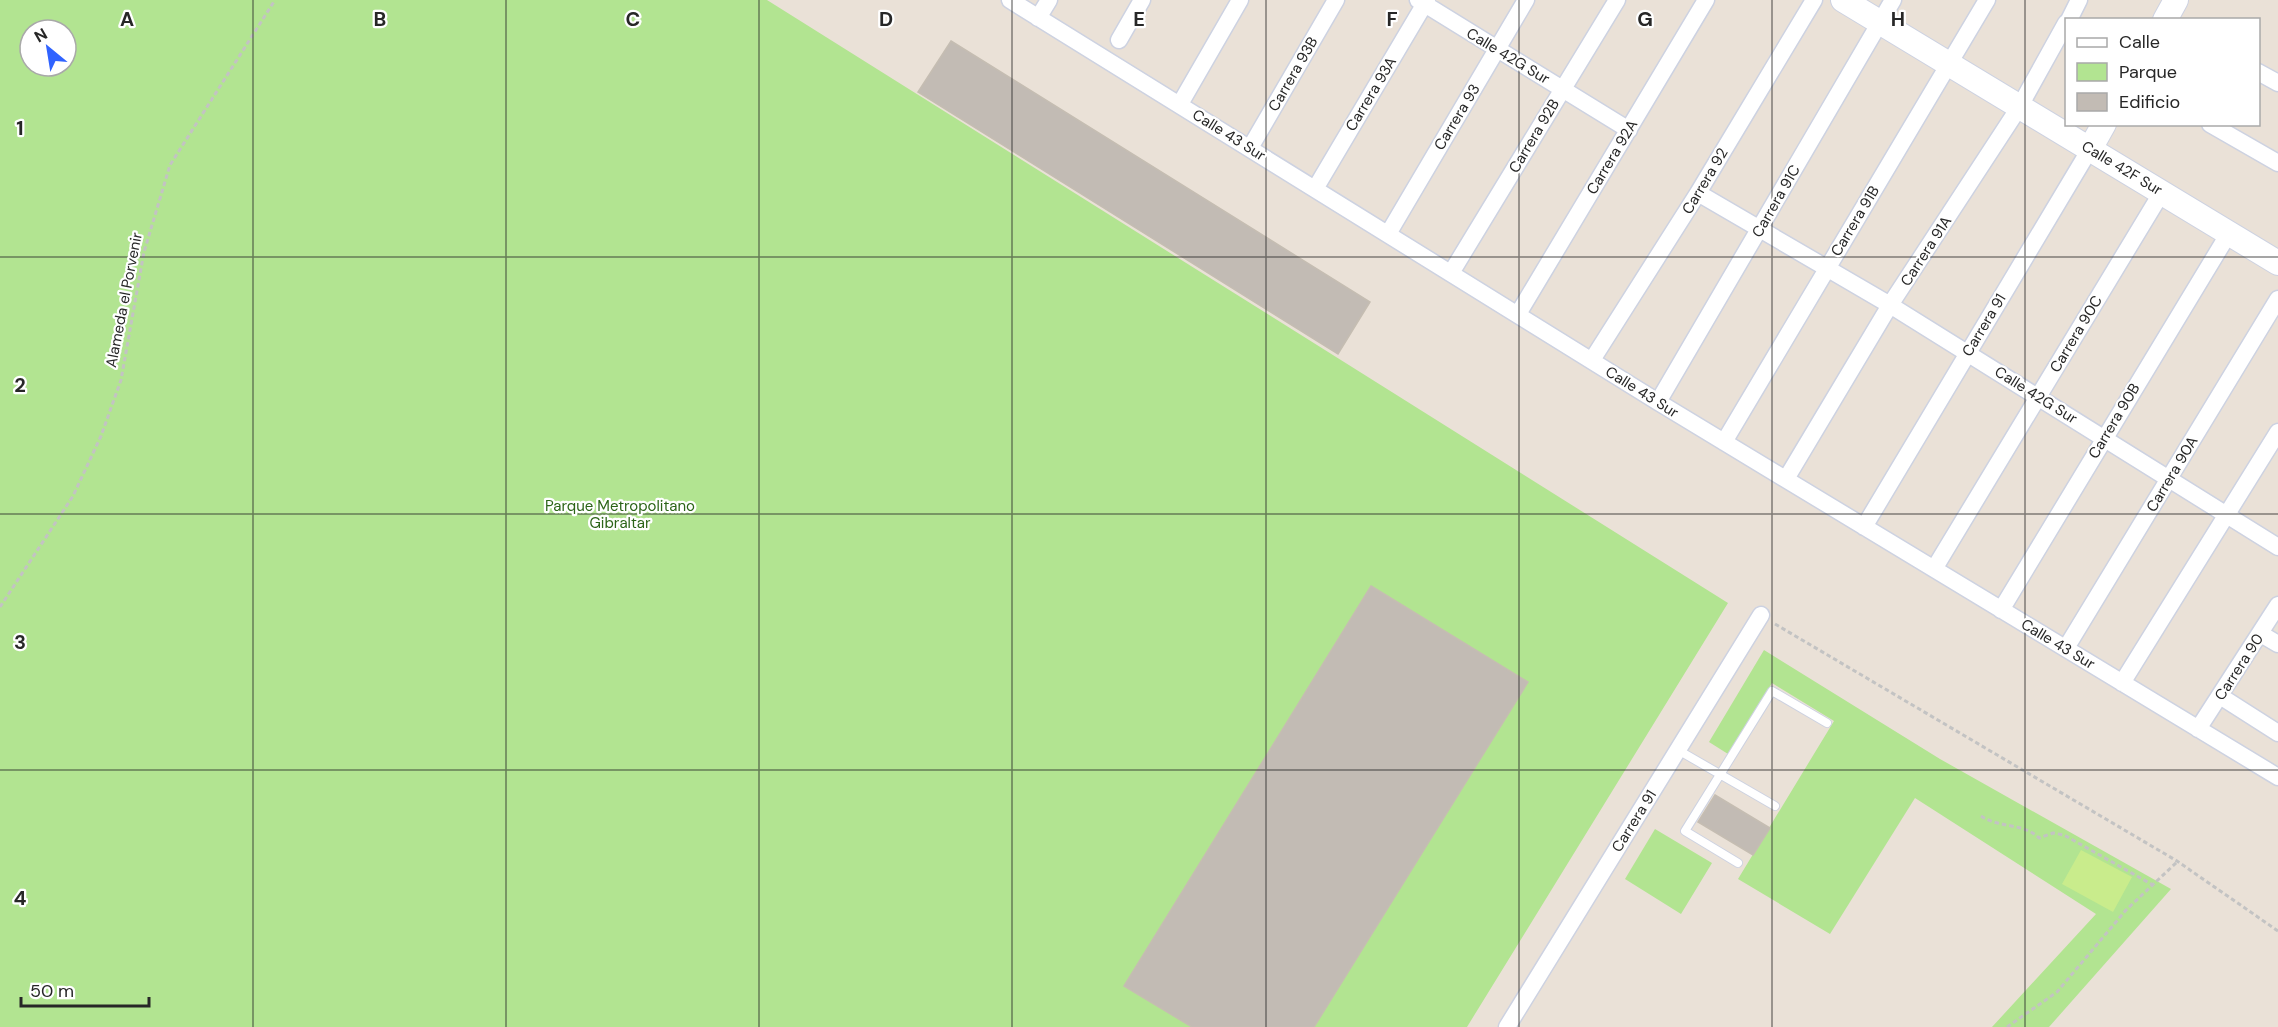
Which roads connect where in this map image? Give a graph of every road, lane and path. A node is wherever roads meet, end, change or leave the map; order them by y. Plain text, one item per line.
1 (275, 0) edge
2 (1010, 0) edge
3 (1048, 0) edge
4 (1142, 0) edge
5 (1240, 0) edge
6 (1336, 0) edge
7 (1526, 0) edge
8 (1617, 0) edge
9 (1706, 0) edge
10 (1814, 0) edge
11 (1843, 0) edge
12 (1893, 0) edge
13 (1987, 0) edge
14 (2079, 0) edge
15 (1423, 1) edge
16 (1038, 18) junction
17 (2070, 18) edge
18 (1880, 22) junction
19 (2065, 26) edge
20 (1119, 40) dead end
21 (1497, 50) junction
22 (1949, 64) junction
23 (2260, 73) edge
24 (2278, 83) edge
25 (1563, 89) junction
26 (1180, 104) junction
27 (2020, 106) junction
28 (2103, 126) edge
29 (2213, 126) edge
30 (1629, 130) junction
31 (1250, 148) junction
32 (2090, 149) junction
33 (2278, 163) edge
34 (1315, 189) junction
35 (2162, 192) junction
36 (1698, 193) junction
37 (1759, 229) junction
38 (2229, 233) junction
39 (1388, 234) junction
40 (2278, 263) edge
41 (1828, 267) junction
42 (1451, 273) junction
43 (2278, 300) edge
44 (1890, 305) junction
45 (1518, 314) junction
46 (1967, 353) junction
47 (1592, 360) junction
48 (2039, 396) junction
49 (1658, 402) junction
50 (2278, 432) edge
51 (2104, 438) junction
52 (1724, 442) junction
53 (2170, 478) junction
54 (1786, 479) junction
55 (2225, 515) junction
56 (1864, 527) junction
57 (2278, 547) edge
58 (1934, 569) junction
59 (2278, 605) edge
60 (0, 607) edge
61 (2001, 610) junction
62 (1761, 615) joint
63 (2261, 634) junction
64 (2278, 644) edge
65 (2066, 648) junction
66 (2122, 683) junction
67 (2220, 696) junction
68 (1827, 723) dead end
69 (2198, 729) junction
70 (2278, 733) edge
71 (1678, 750) junction
72 (1720, 774) junction
73 (2278, 777) edge
74 (1775, 806) dead end
75 (1981, 816) dead end
76 (2177, 861) junction
77 (1738, 863) dead end
78 (2152, 885) junction
79 (2278, 931) edge
80 (1507, 1027) edge
81 (2007, 1027) edge

1 - 60 path, Alameda el Porvenir
2 - 16 street, Calle 43 Sur
3 - 16 street
4 - 20 street
5 - 26 street
6 - 31 street, Carrera 93B
7 - 21 street, Carrera 93
8 - 25 street, Carrera 92B
9 - 30 street, Carrera 92A
10 - 36 street, Carrera 92
11 - 18 street, Calle 42F Sur
12 - 18 street, Carrera 91C
13 - 22 street, Carrera 91B
14 - 17 street, Carrera 91A
15 - 21 street, Calle 42G Sur
15 - 34 street, Carrera 93A
16 - 26 street, Calle 43 Sur
18 - 22 street, Calle 42F Sur
18 - 37 street, Carrera 91C
19 - 27 street, Carrera 91A
21 - 25 street, Calle 42G Sur
21 - 39 street, Carrera 93
22 - 27 street, Calle 42F Sur
22 - 41 street, Carrera 91B
23 - 24 street
25 - 30 street, Calle 42G Sur
25 - 42 street, Carrera 92B
26 - 31 street, Calle 43 Sur
27 - 32 street, Calle 42F Sur
27 - 44 street, Carrera 91A
28 - 32 street, Carrera 91
29 - 33 street
30 - 45 street, Carrera 92A
31 - 34 street, Calle 43 Sur
32 - 35 street, Calle 42F Sur
32 - 46 street, Carrera 91
34 - 39 street, Calle 43 Sur
35 - 38 street, Calle 42F Sur
35 - 48 street, Carrera 90C
36 - 37 street, Calle 42G Sur
36 - 47 street, Carrera 92
37 - 41 street, Calle 42G Sur
37 - 49 street, Carrera 91C
38 - 40 street, Calle 42F Sur
38 - 51 street, Carrera 90B
39 - 42 street, Calle 43 Sur
41 - 44 street, Calle 42G Sur
41 - 52 street, Carrera 91B
42 - 45 street, Calle 43 Sur
43 - 53 street, Carrera 90A
44 - 46 street, Calle 42G Sur
44 - 54 street, Carrera 91A
45 - 47 street, Calle 43 Sur
46 - 48 street, Calle 42G Sur
46 - 56 street, Carrera 91
47 - 49 street, Calle 43 Sur
48 - 51 street, Calle 42G Sur
48 - 58 street, Carrera 90C
49 - 52 street, Calle 43 Sur
50 - 55 street
51 - 53 street, Calle 42G Sur
51 - 61 street, Carrera 90B
52 - 54 street, Calle 43 Sur
53 - 55 street, Calle 42G Sur
53 - 65 street, Carrera 90A
54 - 56 street, Calle 43 Sur
55 - 57 street, Calle 42G Sur
55 - 66 street
56 - 58 street, Calle 43 Sur
58 - 61 street, Calle 43 Sur
59 - 63 street, Carrera 90
61 - 65 street, Calle 43 Sur
62 - 71 street, Carrera 91
62 - 76 path
63 - 64 street
63 - 67 street, Carrera 90
65 - 66 street, Calle 43 Sur
66 - 69 street, Calle 43 Sur
67 - 69 street, Carrera 90
67 - 70 street
68 - 72 lane
69 - 73 street, Calle 43 Sur
71 - 72 lane
71 - 80 street, Carrera 91
72 - 74 lane
72 - 77 lane
75 - 78 path
76 - 78 path
76 - 79 path
78 - 81 path

